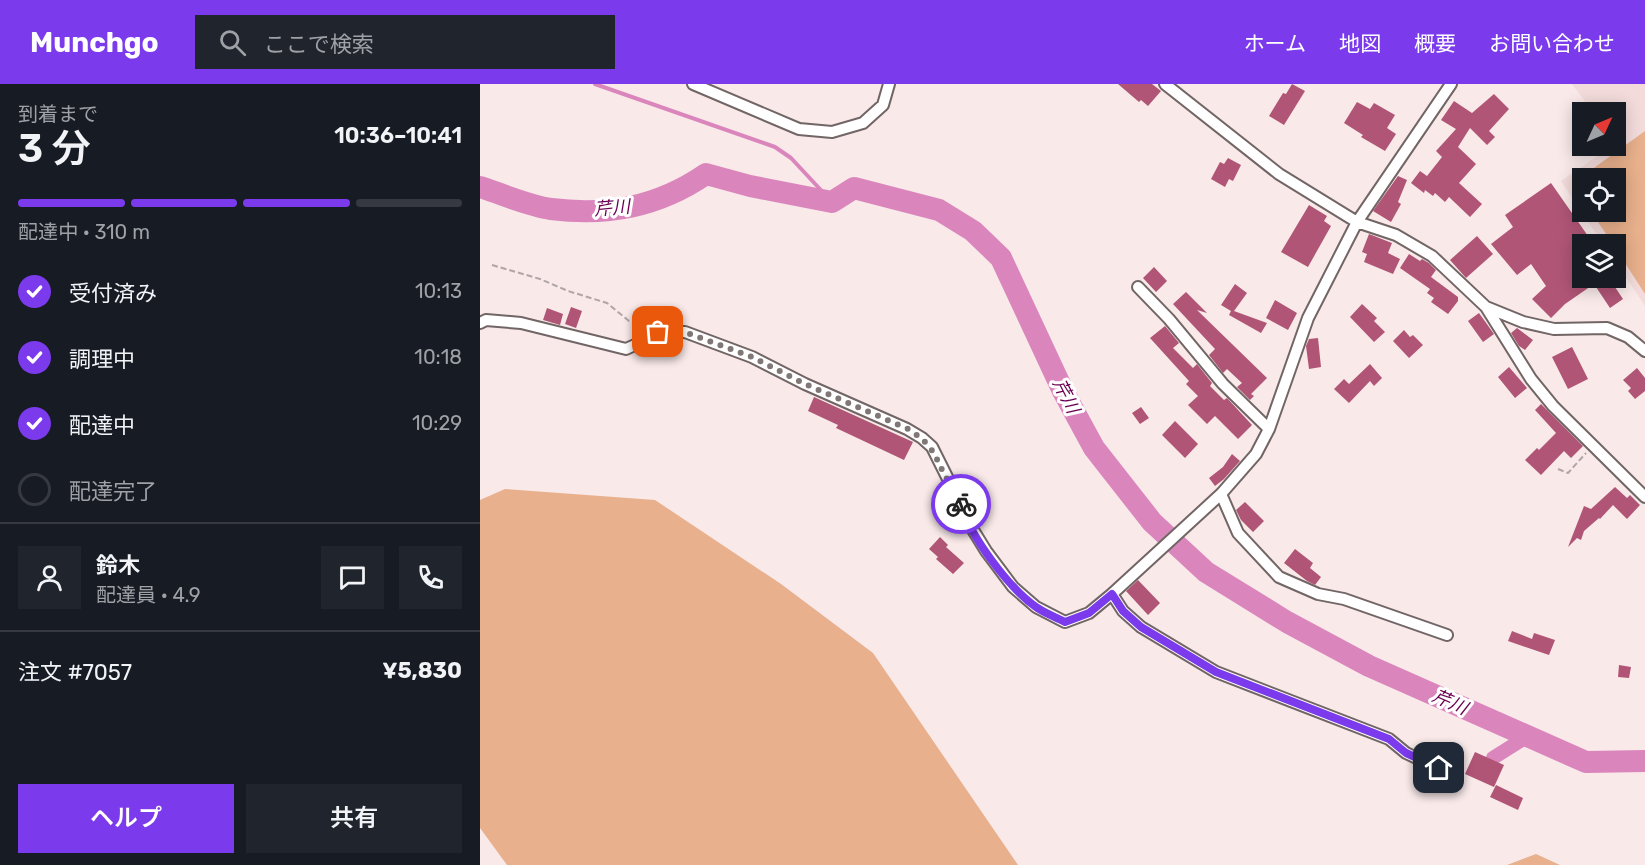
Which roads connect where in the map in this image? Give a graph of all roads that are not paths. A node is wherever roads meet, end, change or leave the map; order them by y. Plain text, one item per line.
1 (693, 84) edge
2 (889, 84) edge
3 (1165, 84) edge
4 (1451, 84) edge
5 (1358, 222) junction
6 (1138, 287) dead end
7 (1486, 307) junction
8 (480, 323) edge
9 (1645, 351) edge
10 (1269, 429) junction
11 (1221, 494) junction
12 (1645, 497) edge
13 (1112, 594) junction
14 (1447, 635) dead end
15 (1455, 776) dead end

1 - 2 street
3 - 5 street
4 - 5 street
5 - 7 street
5 - 10 street
6 - 10 street
7 - 9 street
7 - 12 street
8 - 13 street
10 - 11 street
11 - 13 street
11 - 14 street
13 - 15 street

